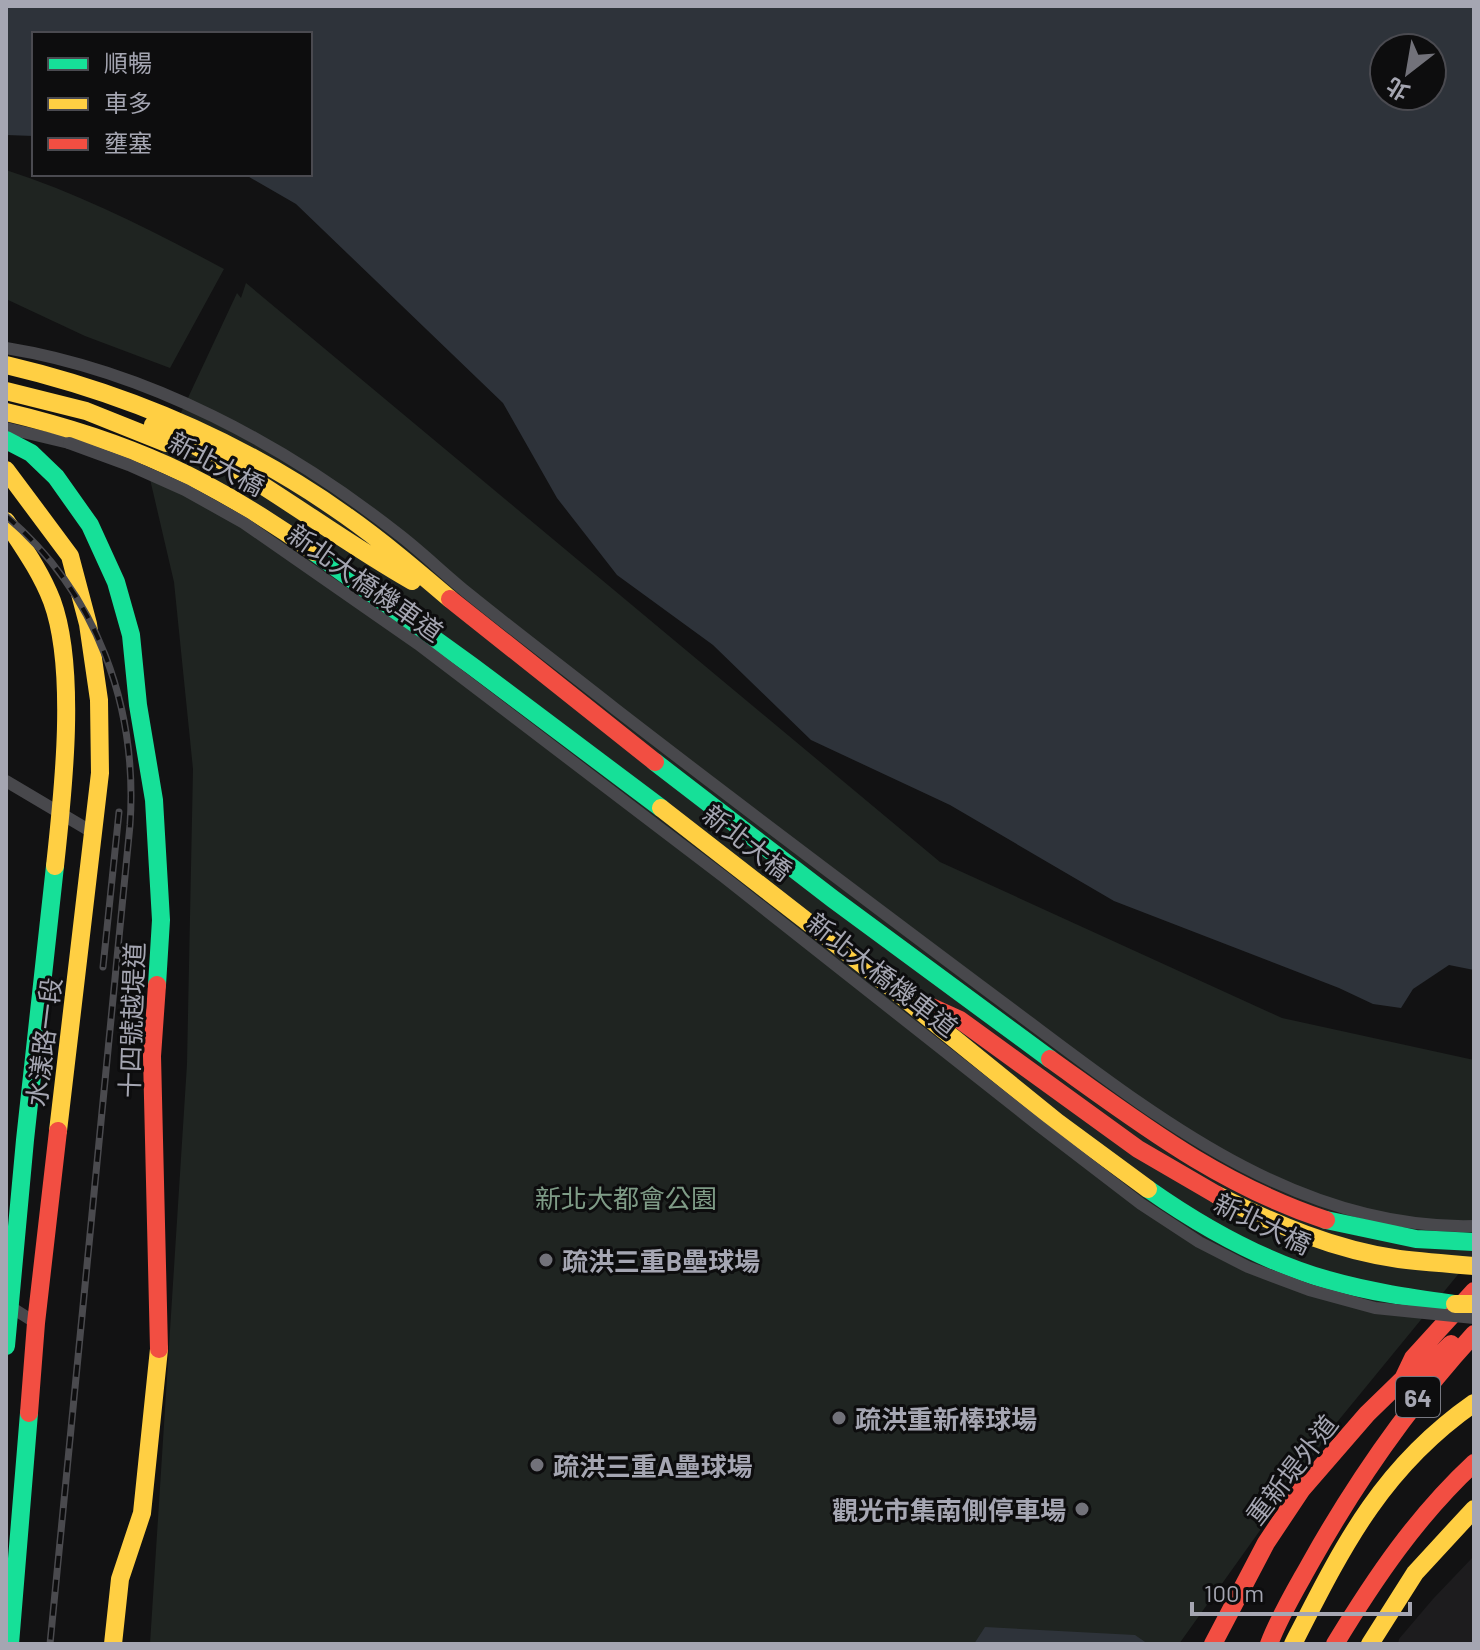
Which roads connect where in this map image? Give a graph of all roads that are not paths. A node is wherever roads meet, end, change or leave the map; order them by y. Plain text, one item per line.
1 (6, 348) edge
2 (6, 365) edge
3 (6, 380) edge
4 (6, 391) edge
5 (6, 412) edge
6 (6, 428) edge
7 (6, 440) edge
8 (6, 470) edge
9 (6, 521) edge
10 (456, 605) junction
11 (426, 630) junction
12 (6, 781) edge
13 (61, 814) junction
14 (92, 832) junction
15 (913, 957) junction
16 (895, 990) junction
17 (1474, 1226) edge
18 (1465, 1242) edge
19 (1474, 1259) edge
20 (1474, 1266) edge
21 (1474, 1291) edge
22 (1465, 1304) edge
23 (7, 1305) edge
24 (1474, 1321) edge
25 (36, 1323) junction
26 (1474, 1334) edge
27 (6, 1346) edge
28 (1403, 1379) junction
29 (1474, 1403) edge
30 (1474, 1463) edge
31 (1474, 1509) edge
32 (9, 1637) edge
33 (113, 1644) edge
34 (1213, 1644) edge
35 (1269, 1644) edge
36 (1293, 1644) edge
37 (1335, 1644) edge
38 (1370, 1644) edge

1 - 17 street, 新北大橋機車道
2 - 10 main road, 新北大橋
3 - 10 main road
4 - 11 main road
5 - 11 main road, 新北大橋
6 - 24 street, 新北大橋機車道, bridge
7 - 33 main road, 十四號越堤道
8 - 14 main road, 水漾路一段
9 - 13 main road, 水漾路一段
10 - 15 main road, 新北大橋
11 - 16 main road, 新北大橋
12 - 13 street
13 - 14 street
13 - 23 main road, 水漾路一段
14 - 25 main road, 水漾路一段
15 - 18 main road, 新北大橋
15 - 19 main road
16 - 20 main road
16 - 22 main road, 新北大橋
21 - 28 main road, 重新堤外道
23 - 25 street
23 - 27 main road, 水漾路一段
24 - 28 main road, 重新堤外道
25 - 32 main road, 水漾路一段
26 - 35 main road, 64
28 - 34 main road, 重新堤外道
29 - 36 main road, 64
30 - 37 main road
31 - 38 main road

